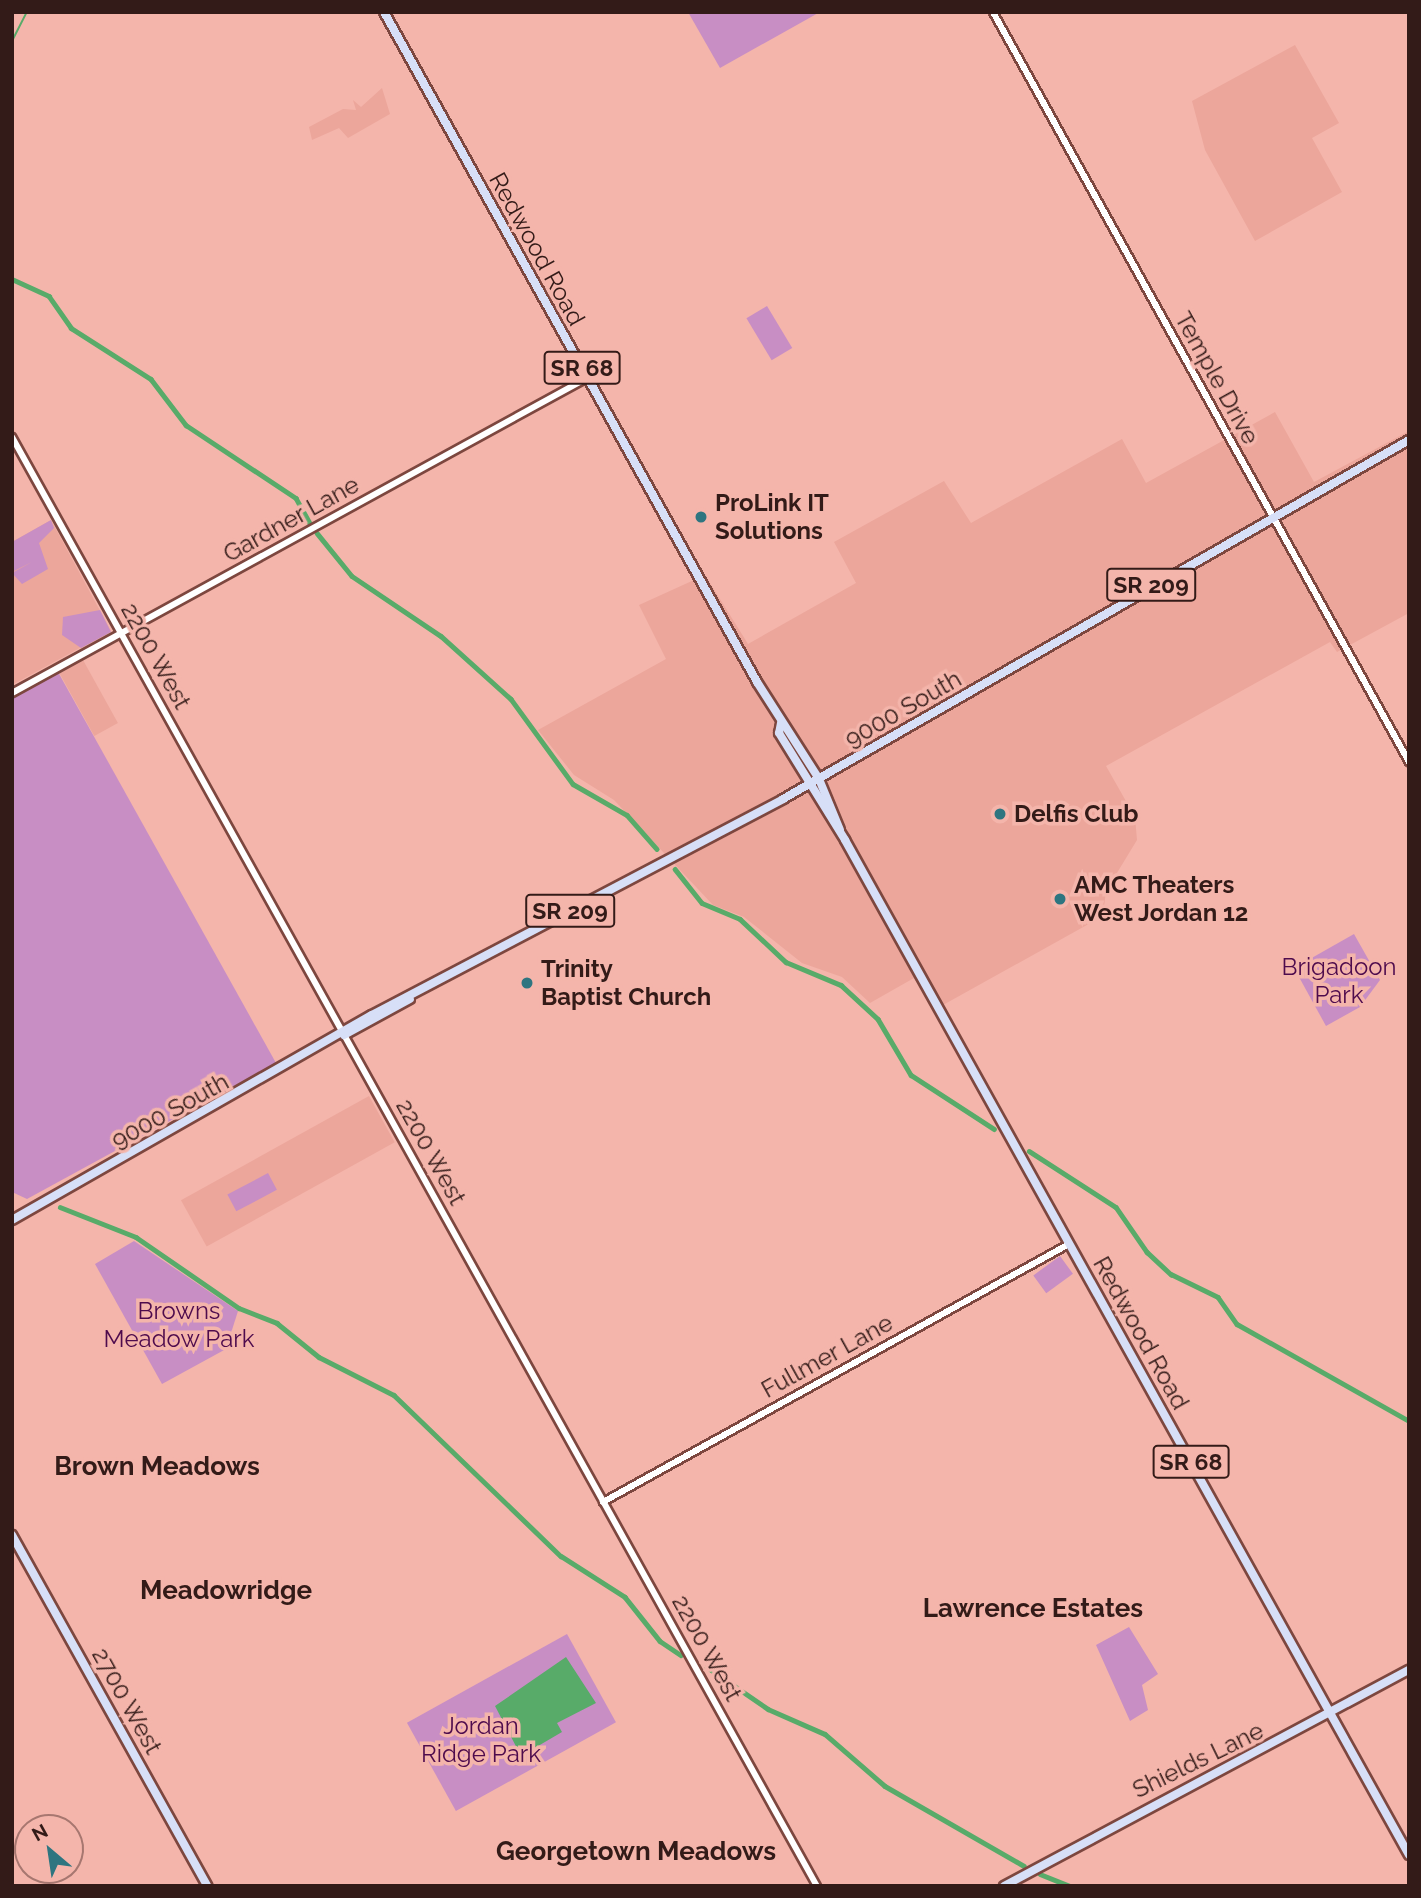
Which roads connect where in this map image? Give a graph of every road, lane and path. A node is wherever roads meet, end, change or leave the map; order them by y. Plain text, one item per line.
1 (384, 12) edge
2 (993, 12) edge
3 (587, 378) junction
4 (12, 437) edge
5 (1409, 440) edge
6 (1273, 517) junction
7 (121, 634) junction
8 (12, 693) edge
9 (781, 723) junction
10 (1409, 762) edge
11 (819, 779) junction
12 (808, 785) junction
13 (840, 830) junction
14 (344, 1035) junction
15 (12, 1220) edge
16 (1069, 1244) junction
17 (603, 1502) junction
18 (12, 1535) edge
19 (1409, 1670) edge
20 (1331, 1714) junction
21 (1409, 1855) edge
22 (207, 1886) edge
23 (817, 1886) edge
24 (1004, 1886) edge

1 - 3 main road, Redwood Road / SR 68
2 - 6 street, Temple Drive
3 - 7 street, Gardner Lane
3 - 9 main road, Redwood Road / SR 68
4 - 7 street, 2200 West
5 - 6 main road, 9000 South / SR 209
6 - 10 street, Temple Drive
6 - 11 main road, 9000 South / SR 209
7 - 8 street, Gardner Lane
7 - 14 street, 2200 West
9 - 11 main road, Redwood Road / SR 68
9 - 12 main road, Redwood Road / SR 68
11 - 12 main road, 9000 South / SR 209
11 - 13 main road, Redwood Road / SR 68
12 - 13 main road, Redwood Road / SR 68
12 - 14 main road, 9000 South / SR 209
13 - 16 main road, Redwood Road / SR 68
14 - 15 main road, 9000 South / SR 209
14 - 17 street, 2200 West
16 - 17 street, Fullmer Lane
16 - 20 main road, Redwood Road / SR 68
17 - 23 street, 2200 West
18 - 22 main road, 2700 West
19 - 20 main road, Shields Lane
20 - 21 main road, Redwood Road / SR 68
20 - 24 main road, Shields Lane

